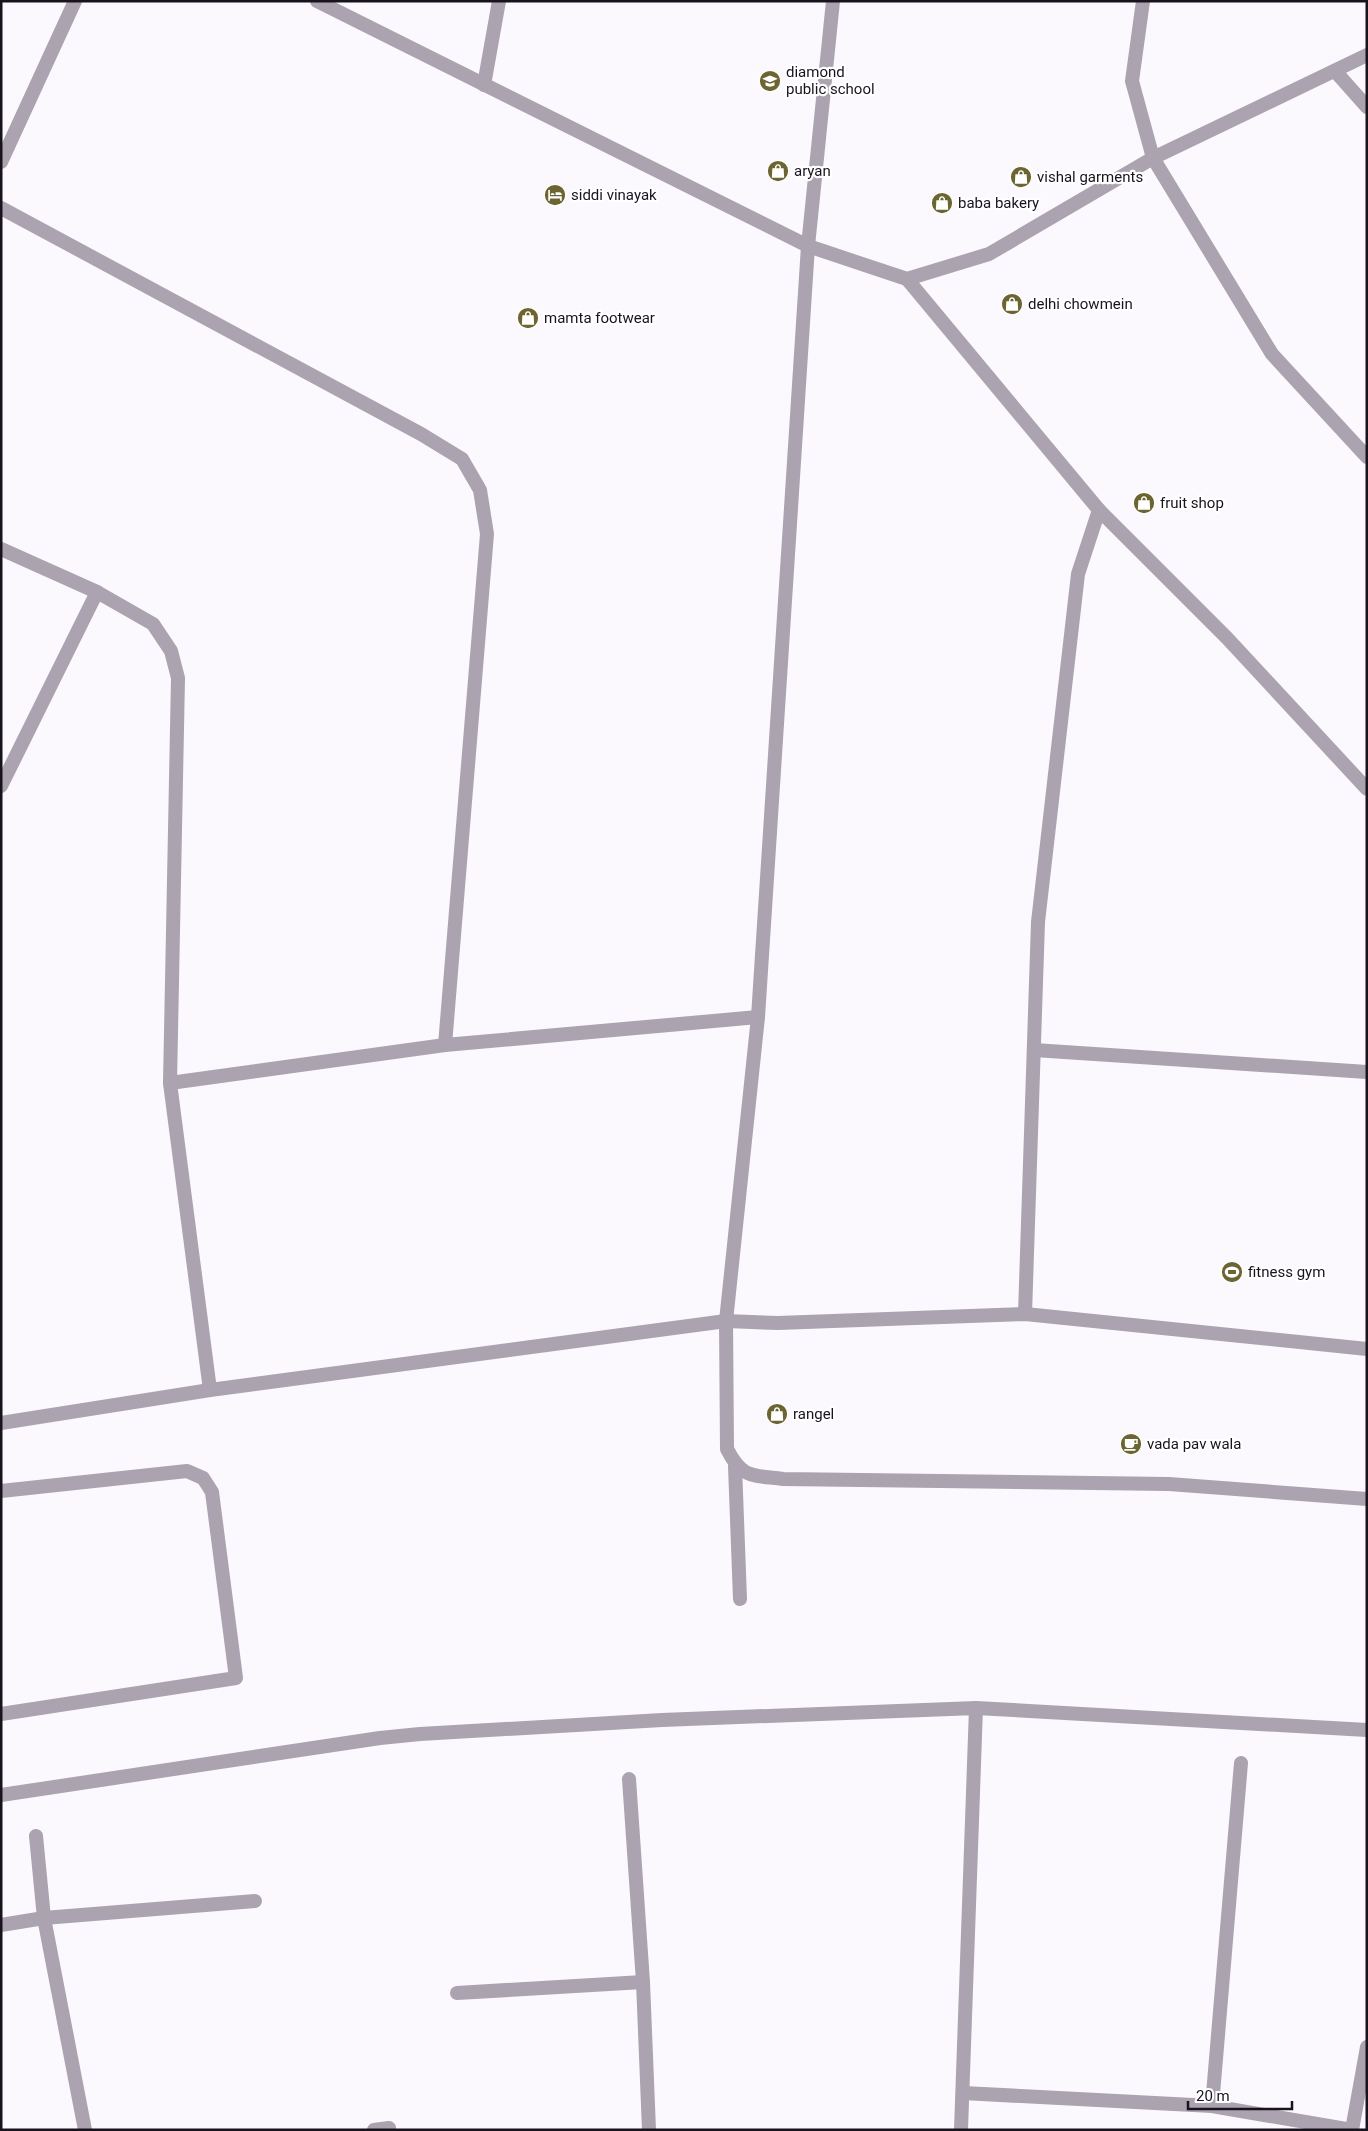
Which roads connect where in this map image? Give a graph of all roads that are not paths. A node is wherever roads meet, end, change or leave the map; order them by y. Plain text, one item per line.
1 (75, 1) edge
2 (317, 1) edge
3 (499, 1) edge
4 (833, 1) edge
5 (1143, 1) edge
6 (1367, 55) edge
7 (1335, 71) junction
8 (484, 85) junction
9 (1367, 107) edge
10 (1153, 158) junction
11 (1, 162) edge
12 (1, 208) edge
13 (808, 246) junction
14 (907, 279) junction
15 (1367, 457) edge
16 (1099, 510) junction
17 (1, 549) edge
18 (96, 592) junction
19 (1, 786) edge
20 (1367, 789) edge
21 (758, 1016) junction
22 (445, 1045) junction
23 (1034, 1050) junction
24 (1367, 1072) edge
25 (170, 1082) junction
26 (1026, 1314) junction
27 (726, 1321) junction
28 (1367, 1348) edge
29 (210, 1390) junction
30 (1, 1423) edge
31 (735, 1466) junction
32 (1, 1491) edge
33 (1367, 1499) edge
34 (740, 1599) dead end
35 (976, 1708) junction
36 (1, 1714) edge
37 (1367, 1730) edge
38 (1241, 1763) dead end
39 (629, 1779) dead end
40 (1, 1795) edge
41 (36, 1836) dead end
42 (255, 1901) dead end
43 (44, 1918) junction
44 (1, 1924) edge
45 (643, 1982) junction
46 (458, 1993) dead end
47 (1367, 2047) edge
48 (963, 2093) junction
49 (1212, 2106) junction
50 (389, 2128) dead end
51 (85, 2130) edge
52 (374, 2130) edge
53 (649, 2130) edge
54 (961, 2130) edge
55 (1352, 2130) edge

1 - 11 street
2 - 8 street
3 - 8 street
4 - 13 street
5 - 10 street
6 - 7 street
7 - 9 street
7 - 10 street
8 - 13 street
10 - 14 street
10 - 15 street
12 - 22 street
13 - 14 street
13 - 21 street
14 - 16 street
16 - 20 street
16 - 23 street
17 - 18 street
18 - 19 street
18 - 25 street
21 - 22 street
21 - 27 street
22 - 25 street
23 - 24 street
23 - 26 street
25 - 29 street
26 - 27 street
26 - 28 street
27 - 29 street
27 - 31 street
29 - 30 street
31 - 33 street
31 - 34 street
32 - 36 street
35 - 37 street
35 - 40 street
35 - 48 street
38 - 49 street
39 - 45 street
41 - 43 street
42 - 43 street
43 - 44 street
43 - 51 street
45 - 46 street
45 - 53 street
47 - 55 street
48 - 49 street
48 - 54 street
49 - 55 street
50 - 52 street

